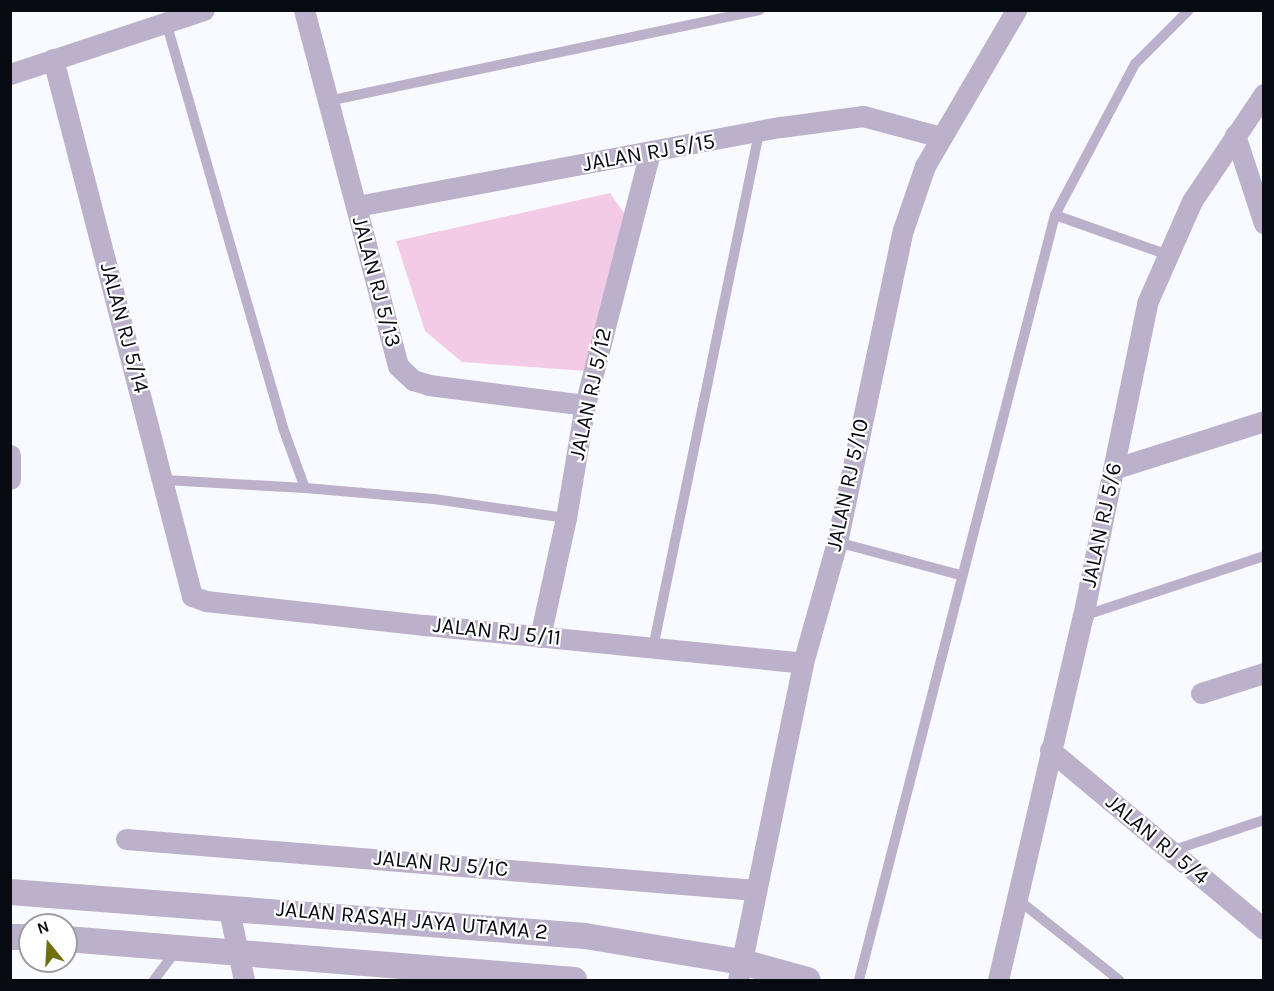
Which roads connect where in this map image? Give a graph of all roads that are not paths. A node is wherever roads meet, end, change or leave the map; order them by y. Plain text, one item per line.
1 (204, 10) edge
2 (304, 10) edge
3 (759, 10) edge
4 (1016, 10) edge
5 (1189, 10) edge
6 (166, 22) junction
7 (53, 59) junction
8 (10, 74) edge
9 (1263, 94) edge
10 (328, 101) junction
11 (759, 133) junction
12 (1235, 135) junction
13 (941, 137) junction
14 (650, 152) junction
15 (357, 206) junction
16 (1055, 215) junction
17 (1263, 223) edge
18 (1168, 255) junction
19 (585, 405) junction
20 (1263, 421) edge
21 (10, 455) edge
22 (1113, 469) junction
23 (10, 479) edge
24 (165, 480) junction
25 (305, 488) junction
26 (567, 518) junction
27 (837, 542) junction
28 (1263, 556) edge
29 (960, 575) junction
30 (192, 596) joint
31 (1083, 616) junction
32 (540, 636) junction
33 (653, 648) junction
34 (803, 663) junction
35 (1263, 673) edge
36 (1201, 693) dead end
37 (1050, 750) junction
38 (1263, 820) edge
39 (126, 839) dead end
40 (1171, 851) junction
41 (756, 890) junction
42 (10, 892) edge
43 (1016, 898) junction
44 (228, 906) junction
45 (1263, 929) edge
46 (78, 940) edge
47 (177, 950) junction
48 (235, 956) junction
49 (740, 971) edge
50 (524, 979) edge
51 (154, 981) edge
52 (244, 981) edge
53 (574, 981) edge
54 (808, 981) edge
55 (859, 981) edge
56 (998, 981) edge
57 (1119, 981) edge

1 - 6 street
2 - 10 street, JALAN RJ 5/13
3 - 10 lane
4 - 13 street, JALAN RJ 5/10
5 - 16 lane
6 - 7 street
6 - 25 lane
7 - 8 street
7 - 24 street, JALAN RJ 5/14
9 - 12 street, JALAN RJ 5/6
10 - 15 street, JALAN RJ 5/13
11 - 13 street, JALAN RJ 5/15
11 - 14 street, JALAN RJ 5/15
11 - 33 lane
12 - 17 street
12 - 18 street, JALAN RJ 5/6
13 - 27 street, JALAN RJ 5/10
14 - 15 street, JALAN RJ 5/15
14 - 19 street, JALAN RJ 5/12
15 - 19 street, JALAN RJ 5/13
16 - 18 lane
16 - 29 lane
18 - 22 street, JALAN RJ 5/6
19 - 26 street, JALAN RJ 5/12
20 - 22 street
21 - 23 street
22 - 31 street, JALAN RJ 5/6
24 - 25 lane
24 - 30 street, JALAN RJ 5/14
25 - 26 lane
26 - 32 street, JALAN RJ 5/12
27 - 29 lane
27 - 34 street, JALAN RJ 5/10
28 - 31 lane
29 - 55 lane
30 - 32 street, JALAN RJ 5/11
31 - 37 street, JALAN RJ 5/6
32 - 33 street, JALAN RJ 5/11
33 - 34 street, JALAN RJ 5/11
34 - 41 street, JALAN RJ 5/10
35 - 36 street
37 - 40 street, JALAN RJ 5/4
37 - 43 street, JALAN RJ 5/6
38 - 40 lane
39 - 41 street, JALAN RJ 5/1C
40 - 45 street, JALAN RJ 5/4
41 - 49 street, JALAN RJ 5/10
42 - 44 street, JALAN RASAH JAYA UTAMA 2
43 - 56 street, JALAN RJ 5/6
43 - 57 lane
44 - 48 street
44 - 49 street, JALAN RASAH JAYA UTAMA 2
46 - 47 street, JALAN RASAH JAYA UTAMA 2
47 - 48 street, JALAN RASAH JAYA UTAMA 2
47 - 51 lane
48 - 50 street, JALAN RASAH JAYA UTAMA 2
48 - 52 street
49 - 54 street, JALAN RASAH JAYA UTAMA 2
50 - 53 street, JALAN RASAH JAYA UTAMA 2

